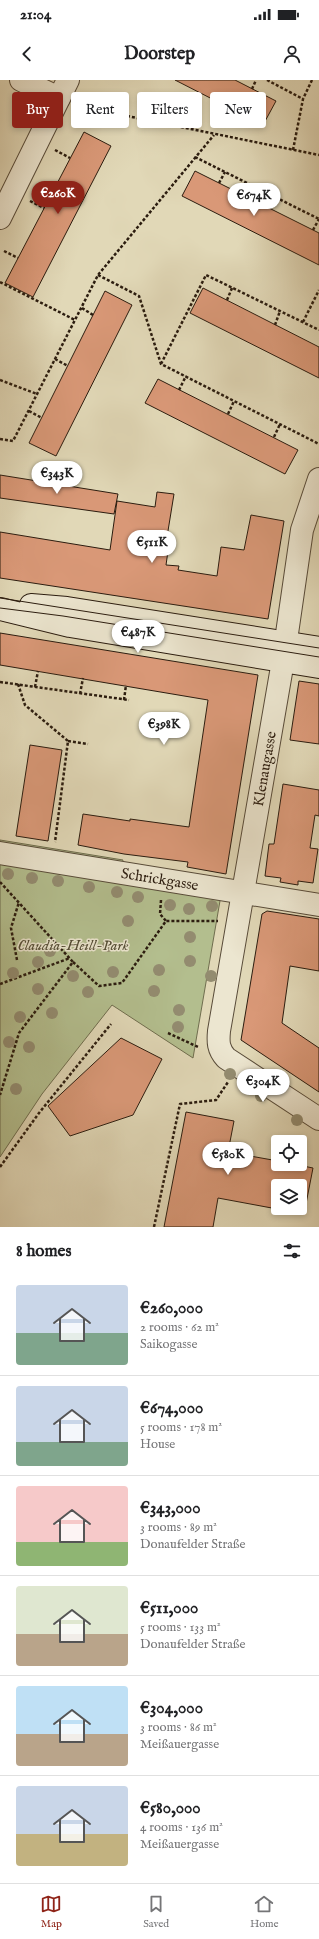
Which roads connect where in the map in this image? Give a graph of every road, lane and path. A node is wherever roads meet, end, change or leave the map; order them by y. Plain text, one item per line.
1 (21, 80) edge
2 (256, 80) edge
3 (267, 80) edge
4 (312, 80) edge
5 (64, 89) edge
6 (252, 89) dead end
7 (303, 99) junction
8 (214, 134) junction
9 (54, 150) dead end
10 (293, 150) junction
11 (319, 155) edge
12 (195, 157) junction
13 (70, 158) dead end
14 (225, 172) junction
15 (219, 183) dead end
16 (272, 195) junction
17 (30, 201) dead end
18 (266, 207) dead end
19 (44, 208) dead end
20 (0, 218) edge
21 (319, 219) edge
22 (313, 230) dead end
23 (4, 250) dead end
24 (18, 258) dead end
25 (98, 275) junction
26 (0, 282) edge
27 (232, 288) junction
28 (319, 290) edge
29 (227, 300) dead end
30 (82, 308) junction
31 (280, 311) junction
32 (93, 315) dead end
33 (75, 320) junction
34 (303, 322) junction
35 (275, 324) dead end
36 (319, 330) edge
37 (55, 359) junction
38 (161, 364) junction
39 (68, 366) dead end
40 (186, 376) junction
41 (0, 380) edge
42 (179, 390) dead end
43 (37, 394) junction
44 (234, 401) junction
45 (29, 411) junction
46 (228, 414) dead end
47 (42, 418) dead end
48 (280, 424) junction
49 (274, 437) dead end
50 (0, 439) edge
51 (319, 444) edge
52 (319, 478) edge
53 (0, 602) edge
54 (0, 609) edge
55 (319, 648) edge
56 (285, 652) junction
57 (319, 666) edge
58 (38, 671) dead end
59 (83, 678) dead end
60 (0, 682) edge
61 (18, 684) junction
62 (126, 685) dead end
63 (35, 687) junction
64 (80, 694) junction
65 (124, 700) junction
66 (129, 700) dead end
67 (68, 741) junction
68 (88, 744) dead end
69 (54, 846) dead end
70 (0, 854) edge
71 (0, 882) edge
72 (244, 892) junction
73 (162, 898) dead end
74 (19, 902) junction
75 (319, 905) edge
76 (166, 921) junction
77 (220, 921) dead end
78 (70, 958) junction
79 (17, 960) dead end
80 (73, 962) junction
81 (0, 984) edge
82 (111, 1024) dead end
83 (168, 1033) dead end
84 (199, 1047) dead end
85 (232, 1062) junction
86 (0, 1095) edge
87 (319, 1119) edge
88 (0, 1167) edge
89 (154, 1227) edge

1 - 5 street
2 - 6 path
3 - 7 path
4 - 7 path
5 - 8 path
5 - 20 street
7 - 10 path
8 - 10 path
8 - 12 path
9 - 13 path
10 - 11 path
12 - 14 path
12 - 25 path
14 - 15 path
14 - 16 path
16 - 18 path
16 - 21 path
17 - 19 path
21 - 22 path
23 - 24 path
25 - 30 path
25 - 38 path
26 - 33 path
27 - 29 path
27 - 31 path
27 - 38 path
28 - 34 path
30 - 32 path
30 - 33 path
31 - 34 path
31 - 35 path
33 - 37 path
34 - 36 path
37 - 39 path
37 - 43 path
38 - 40 path
40 - 42 path
40 - 44 path
41 - 43 path
43 - 45 path
44 - 46 path
44 - 48 path
45 - 47 path
45 - 50 path
48 - 49 path
48 - 51 path
52 - 56 street, Klenaugasse
53 - 56 street
54 - 56 street
55 - 56 street
56 - 57 street
56 - 72 street, Klenaugasse
58 - 63 path
59 - 64 path
60 - 61 path
61 - 63 path
61 - 67 path
62 - 65 path
63 - 64 path
64 - 65 path
65 - 66 path
67 - 68 path
67 - 69 path
70 - 72 street, Schrickgasse
71 - 74 path
72 - 75 street, Schrickgasse
72 - 85 street, Klenaugasse
73 - 76 path
74 - 78 path
74 - 79 path
76 - 77 path
76 - 80 path
78 - 80 path
78 - 81 path
80 - 86 path
82 - 88 path
83 - 84 path
85 - 87 street
85 - 89 path

